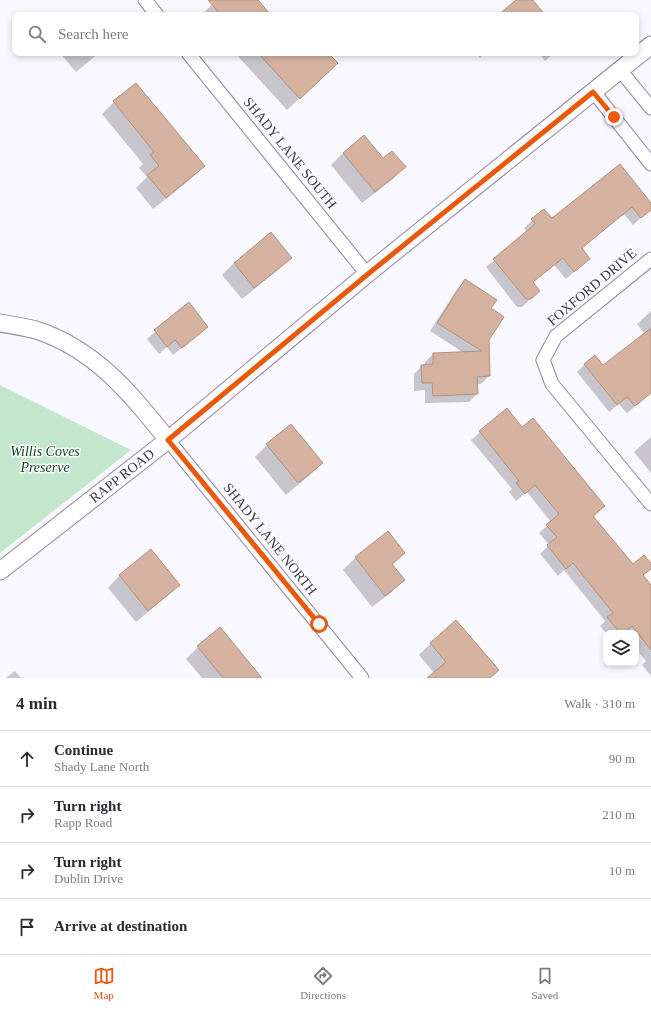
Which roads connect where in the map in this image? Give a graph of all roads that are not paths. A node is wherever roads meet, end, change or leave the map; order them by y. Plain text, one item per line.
1 (145, 0) edge
2 (155, 12) edge
3 (651, 45) edge
4 (639, 55) edge
5 (190, 56) edge
6 (637, 56) edge
7 (620, 70) junction
8 (593, 92) junction
9 (651, 108) edge
10 (651, 164) edge
11 (651, 259) edge
12 (368, 274) junction
13 (0, 323) edge
14 (168, 440) junction
15 (651, 504) edge
16 (0, 571) edge
17 (362, 678) edge

1 - 2 street
3 - 4 street, RAPP ROAD
5 - 12 street, SHADY LANE SOUTH
6 - 7 street, RAPP ROAD
7 - 8 street, RAPP ROAD
7 - 9 street
8 - 10 street
8 - 12 street, RAPP ROAD
11 - 15 street, FOXFORD DRIVE
12 - 14 street, RAPP ROAD
13 - 14 street
14 - 16 street, RAPP ROAD
14 - 17 street, SHADY LANE NORTH

